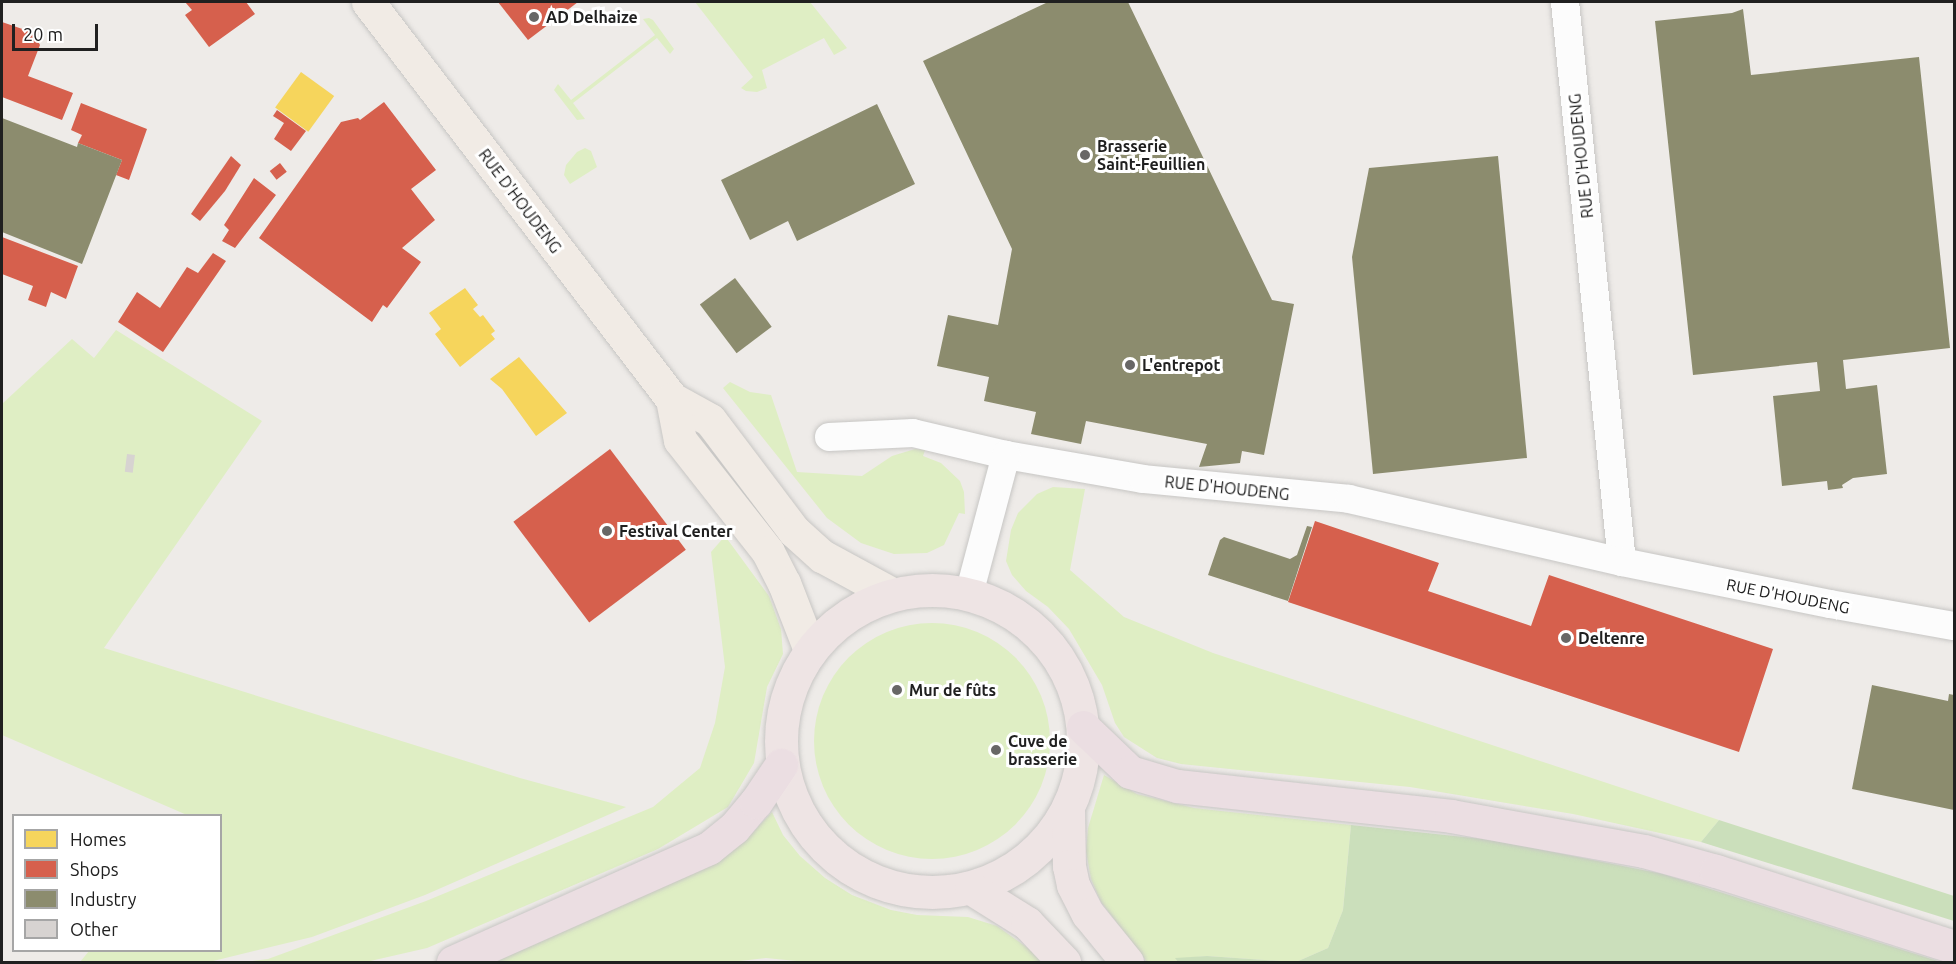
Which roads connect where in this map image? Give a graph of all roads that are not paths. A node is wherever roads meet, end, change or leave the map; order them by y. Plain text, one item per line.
1 (368, 2) edge
2 (1565, 2) edge
3 (672, 399) junction
4 (829, 437) dead end
5 (1006, 455) junction
6 (1622, 562) junction
7 (892, 594) junction
8 (969, 594) junction
9 (1954, 626) edge
10 (810, 650) junction
11 (1083, 727) junction
12 (781, 765) junction
13 (1068, 810) junction
14 (971, 888) junction
15 (1954, 947) edge
16 (453, 963) edge
17 (1064, 963) edge
18 (1127, 963) edge

1 - 3 main road, RUE D'HOUDENG
2 - 6 street, RUE D'HOUDENG
3 - 7 main road, RUE D'HOUDENG
3 - 10 main road, RUE D'HOUDENG
4 - 5 street, RUE D'HOUDENG
5 - 6 street, RUE D'HOUDENG
5 - 8 street
6 - 9 street, RUE D'HOUDENG
7 - 8 highway
7 - 10 highway
8 - 11 highway
10 - 12 highway
11 - 13 highway
11 - 15 highway
12 - 14 highway
12 - 16 highway
13 - 14 highway
13 - 18 highway
14 - 17 highway

